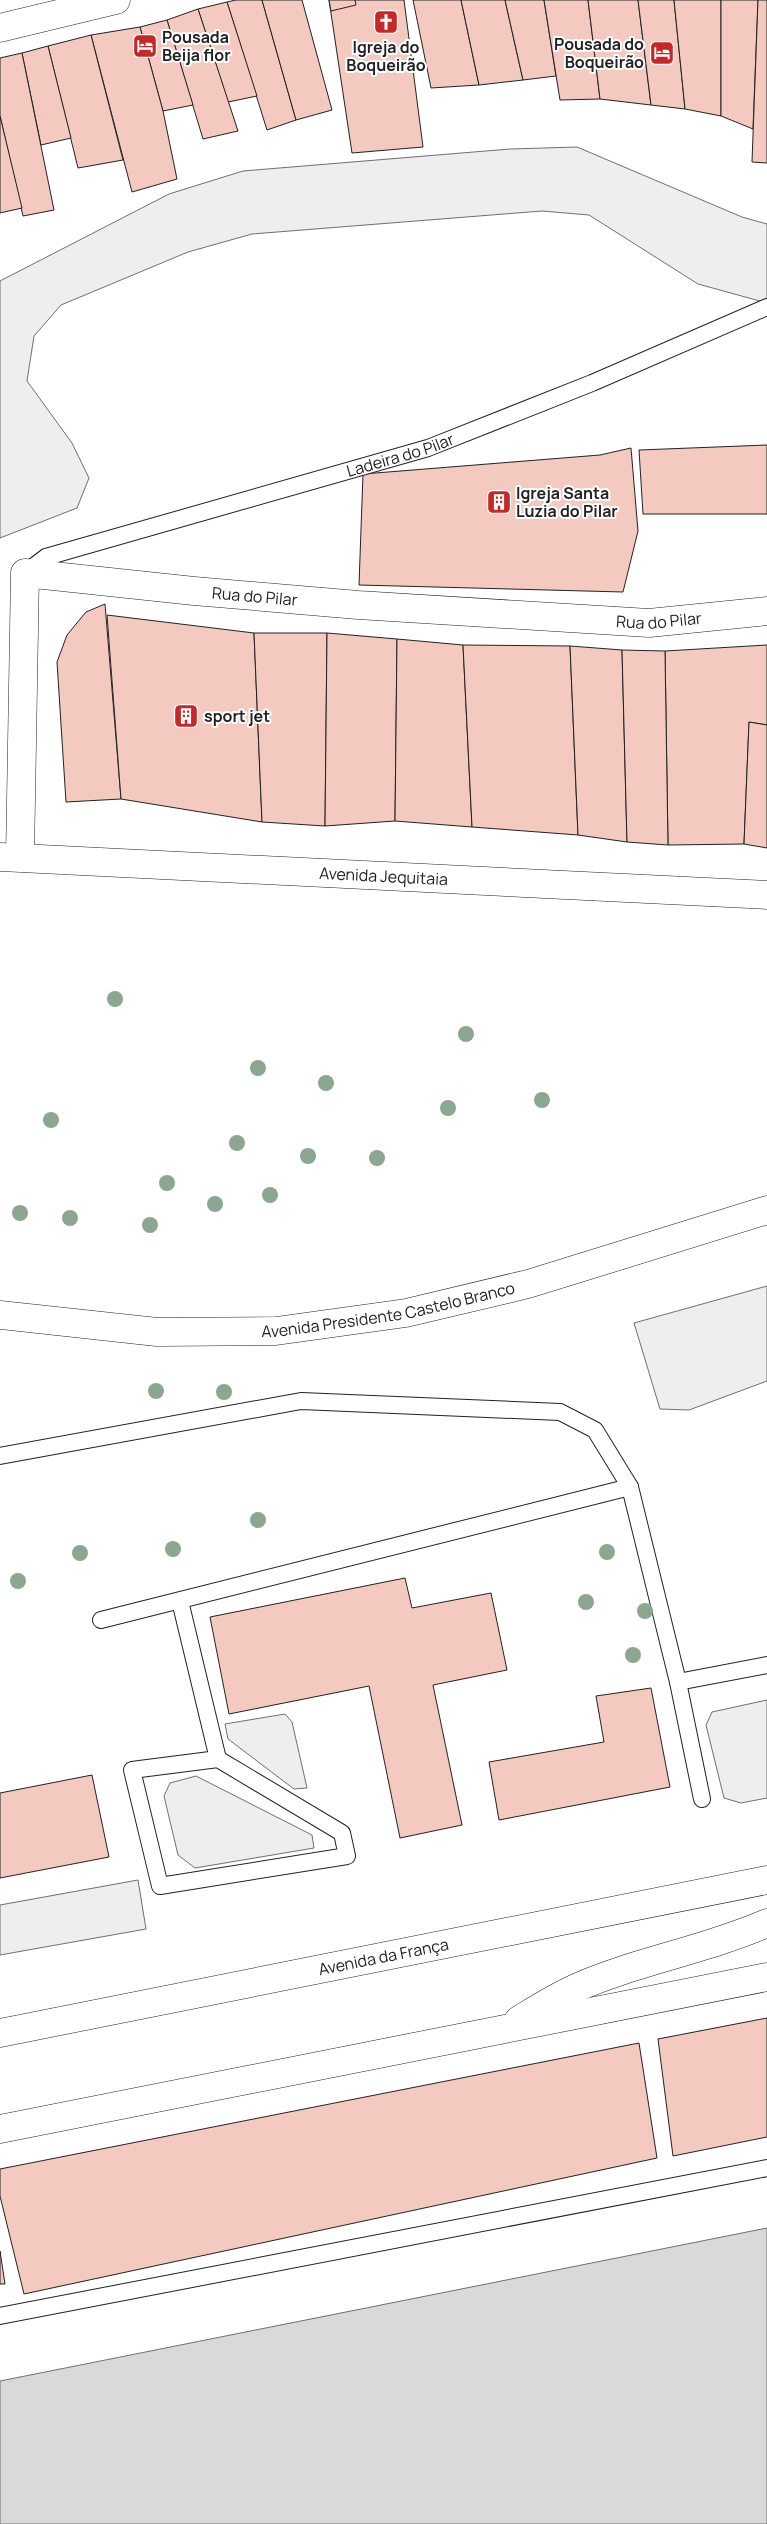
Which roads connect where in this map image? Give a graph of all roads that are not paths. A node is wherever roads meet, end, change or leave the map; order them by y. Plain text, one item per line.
1 (116, 0) edge
2 (0, 28) edge
3 (767, 307) edge
4 (25, 573) junction
5 (767, 611) edge
6 (10, 857) edge
7 (767, 895) edge
8 (767, 1210) edge
9 (0, 1315) edge
10 (0, 1456) edge
11 (630, 1487) junction
12 (180, 1601) junction
13 (101, 1620) dead end
14 (767, 1665) edge
15 (678, 1682) junction
16 (218, 1758) junction
17 (702, 1799) dead end
18 (767, 1880) edge
19 (767, 1923) edge
20 (767, 1977) edge
21 (498, 2032) junction
22 (0, 2033) edge
23 (0, 2129) edge
24 (767, 2168) edge
25 (0, 2316) edge

1 - 2 main road
3 - 4 lane, Ladeira do Pilar
4 - 5 main road, Rua do Pilar
4 - 6 main road
6 - 7 main road, Avenida Jequitaia
8 - 9 main road, Avenida Presidente Castelo Branco
10 - 11 lane
11 - 12 lane
11 - 15 lane
12 - 13 lane
12 - 16 lane
14 - 15 lane
15 - 17 lane
16 - 16 lane
18 - 22 main road, Avenida da França
19 - 21 main road
20 - 21 main road
21 - 23 main road
24 - 25 lane

